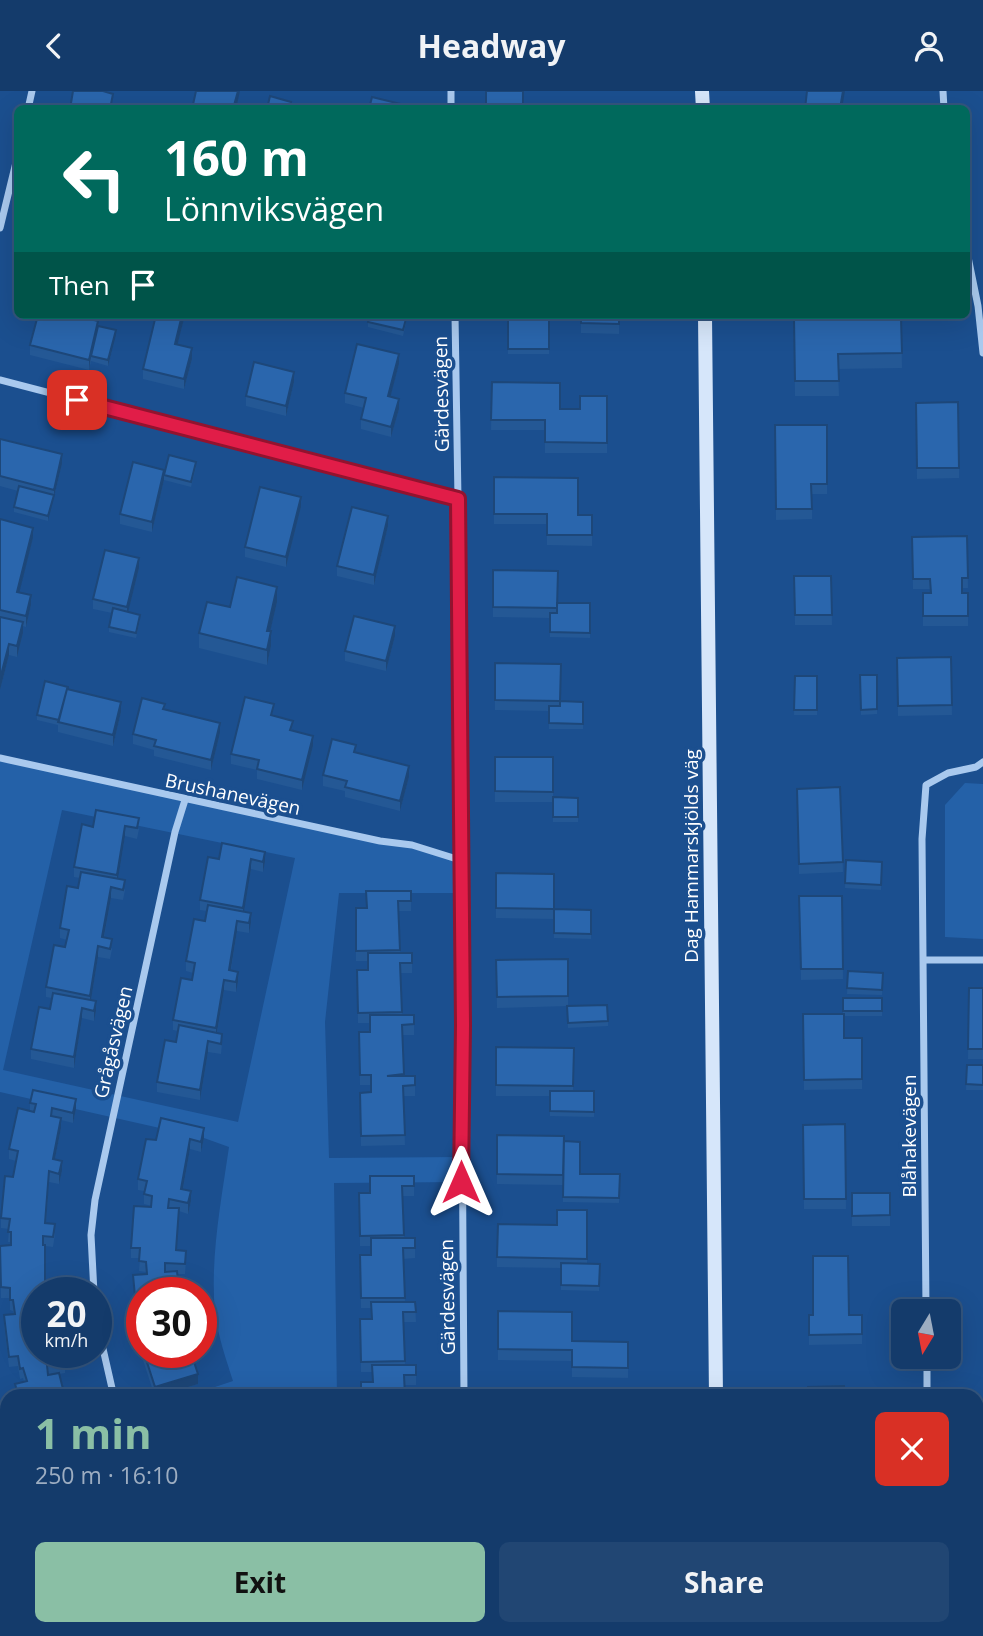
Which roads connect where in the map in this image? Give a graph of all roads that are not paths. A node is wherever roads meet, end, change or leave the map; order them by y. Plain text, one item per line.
1 (14, 170) edge
2 (0, 227) edge
3 (970, 267) edge
4 (455, 319) edge
5 (705, 319) edge
6 (983, 353) edge
7 (0, 380) edge
8 (458, 499) junction
9 (0, 758) edge
10 (983, 762) edge
11 (185, 800) junction
12 (460, 860) junction
13 (924, 960) junction
14 (983, 960) edge
15 (93, 1277) edge
16 (926, 1299) edge
17 (107, 1368) edge
18 (927, 1369) edge
19 (112, 1389) edge
20 (464, 1389) edge
21 (716, 1389) edge
22 (928, 1389) edge

1 - 2 street
3 - 6 street
4 - 8 street, Gärdesvägen
5 - 21 main road, Dag Hammarskjölds väg
7 - 8 street
8 - 12 street, Gärdesvägen
9 - 11 street, Brushanevägen
10 - 13 street, Blåhakevägen
11 - 12 street, Brushanevägen
11 - 15 street, Grågåsvägen
12 - 20 street, Gärdesvägen
13 - 14 street
13 - 16 street, Blåhakevägen
17 - 19 street
18 - 22 street

